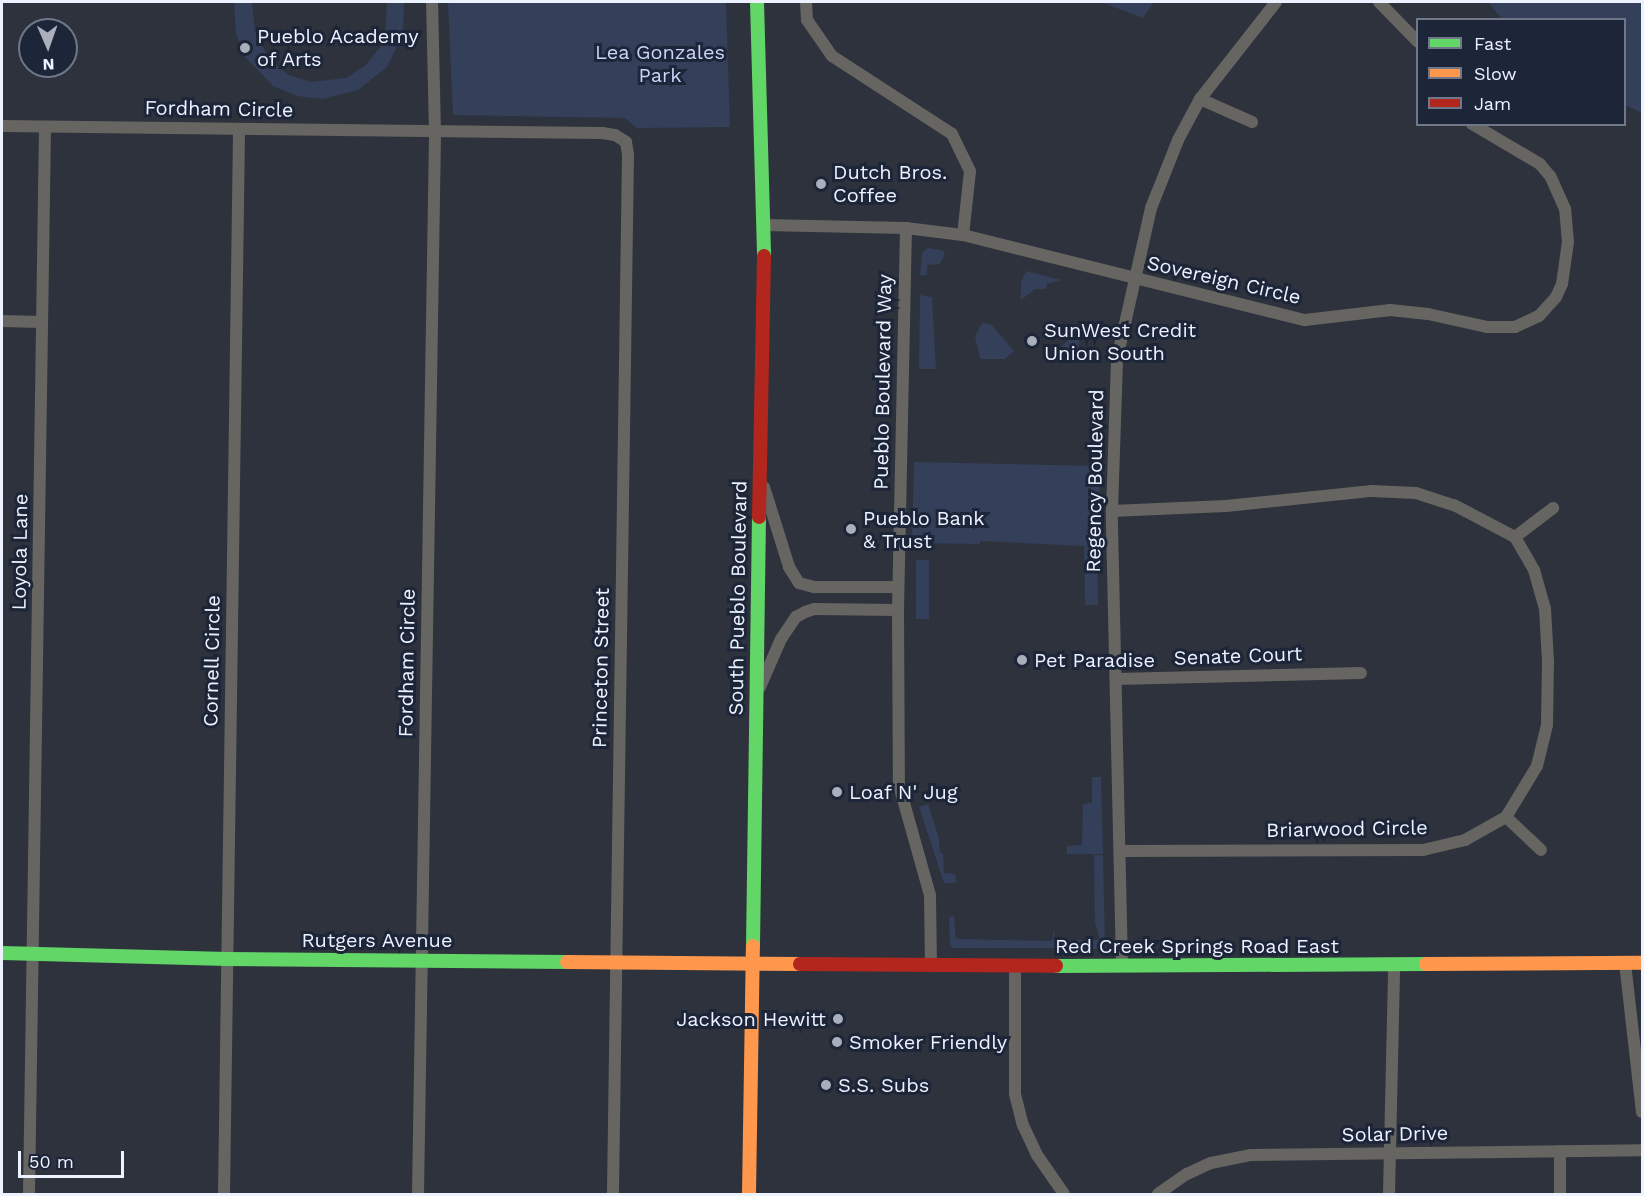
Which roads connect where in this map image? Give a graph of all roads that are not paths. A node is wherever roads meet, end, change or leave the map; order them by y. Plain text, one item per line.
1 (432, 2) edge
2 (757, 2) edge
3 (806, 2) edge
4 (1276, 2) edge
5 (1379, 2) edge
6 (1416, 40) edge
7 (1200, 99) junction
8 (1252, 122) dead end
9 (2, 126) edge
10 (45, 126) junction
11 (1475, 126) edge
12 (239, 129) junction
13 (435, 132) junction
14 (626, 142) joint
15 (764, 225) junction
16 (906, 228) junction
17 (963, 235) junction
18 (1133, 279) junction
19 (2, 321) edge
20 (42, 322) junction
21 (760, 472) junction
22 (1553, 508) dead end
23 (1112, 511) junction
24 (1515, 537) junction
25 (898, 586) junction
26 (898, 610) junction
27 (1361, 673) dead end
28 (1116, 679) junction
29 (756, 696) junction
30 (1506, 817) junction
31 (1542, 850) dead end
32 (1120, 852) junction
33 (2, 953) edge
34 (33, 954) junction
35 (227, 958) junction
36 (422, 960) junction
37 (616, 962) junction
38 (752, 962) junction
39 (1625, 963) junction
40 (1642, 963) edge
41 (931, 964) junction
42 (1394, 965) junction
43 (1015, 966) junction
44 (1122, 966) junction
45 (1642, 1112) edge
46 (1642, 1150) edge
47 (1560, 1151) junction
48 (1389, 1155) junction
49 (29, 1194) edge
50 (224, 1194) edge
51 (418, 1194) edge
52 (612, 1194) edge
53 (749, 1194) edge
54 (1064, 1194) edge
55 (1158, 1194) edge
56 (1389, 1194) edge
57 (1560, 1194) edge

1 - 13 street
2 - 15 street, South Pueblo Boulevard
3 - 17 street
4 - 7 street, Regency Boulevard
5 - 6 street
7 - 8 street
7 - 18 street, Regency Boulevard
9 - 10 street, Fordham Circle
10 - 12 street, Fordham Circle
10 - 20 street, Loyola Lane
11 - 18 street, Sovereign Circle
12 - 13 street, Fordham Circle
12 - 35 street, Cornell Circle
13 - 14 street, Fordham Circle
13 - 36 street, Fordham Circle
14 - 37 street, Princeton Street
15 - 16 street, Sovereign Circle
15 - 21 street, South Pueblo Boulevard
16 - 17 street, Sovereign Circle
16 - 25 street, Pueblo Boulevard Way
17 - 18 street, Sovereign Circle
18 - 23 street, Regency Boulevard
19 - 20 street
20 - 34 street, Loyola Lane
21 - 25 street
21 - 29 street, South Pueblo Boulevard
22 - 24 street
23 - 24 street
23 - 28 street, Regency Boulevard
24 - 30 street, Briarwood Circle
25 - 26 street, Pueblo Boulevard Way
26 - 29 street
26 - 41 street, Pueblo Boulevard Way
27 - 28 street, Senate Court
28 - 32 street, Regency Boulevard
29 - 38 street, South Pueblo Boulevard
30 - 31 street
30 - 32 street, Briarwood Circle
32 - 44 street, Regency Boulevard
33 - 34 street, Rutgers Avenue
34 - 35 street, Rutgers Avenue
34 - 49 street, Loyola Lane
35 - 36 street, Rutgers Avenue
35 - 50 street, Cornell Circle
36 - 37 street, Rutgers Avenue
36 - 51 street, Fordham Circle
37 - 38 street, Rutgers Avenue
37 - 52 street, Princeton Street
38 - 41 street, Red Creek Springs Road East
38 - 53 street, South Pueblo Boulevard
39 - 40 street, Red Creek Springs Road East
39 - 42 street, Red Creek Springs Road East
39 - 45 street
41 - 43 street, Red Creek Springs Road East
42 - 44 street, Red Creek Springs Road East
42 - 48 street
43 - 44 street, Red Creek Springs Road East
43 - 54 street
46 - 47 street, Solar Drive
47 - 48 street, Solar Drive
47 - 57 street
48 - 55 street, Solar Drive
48 - 56 street

